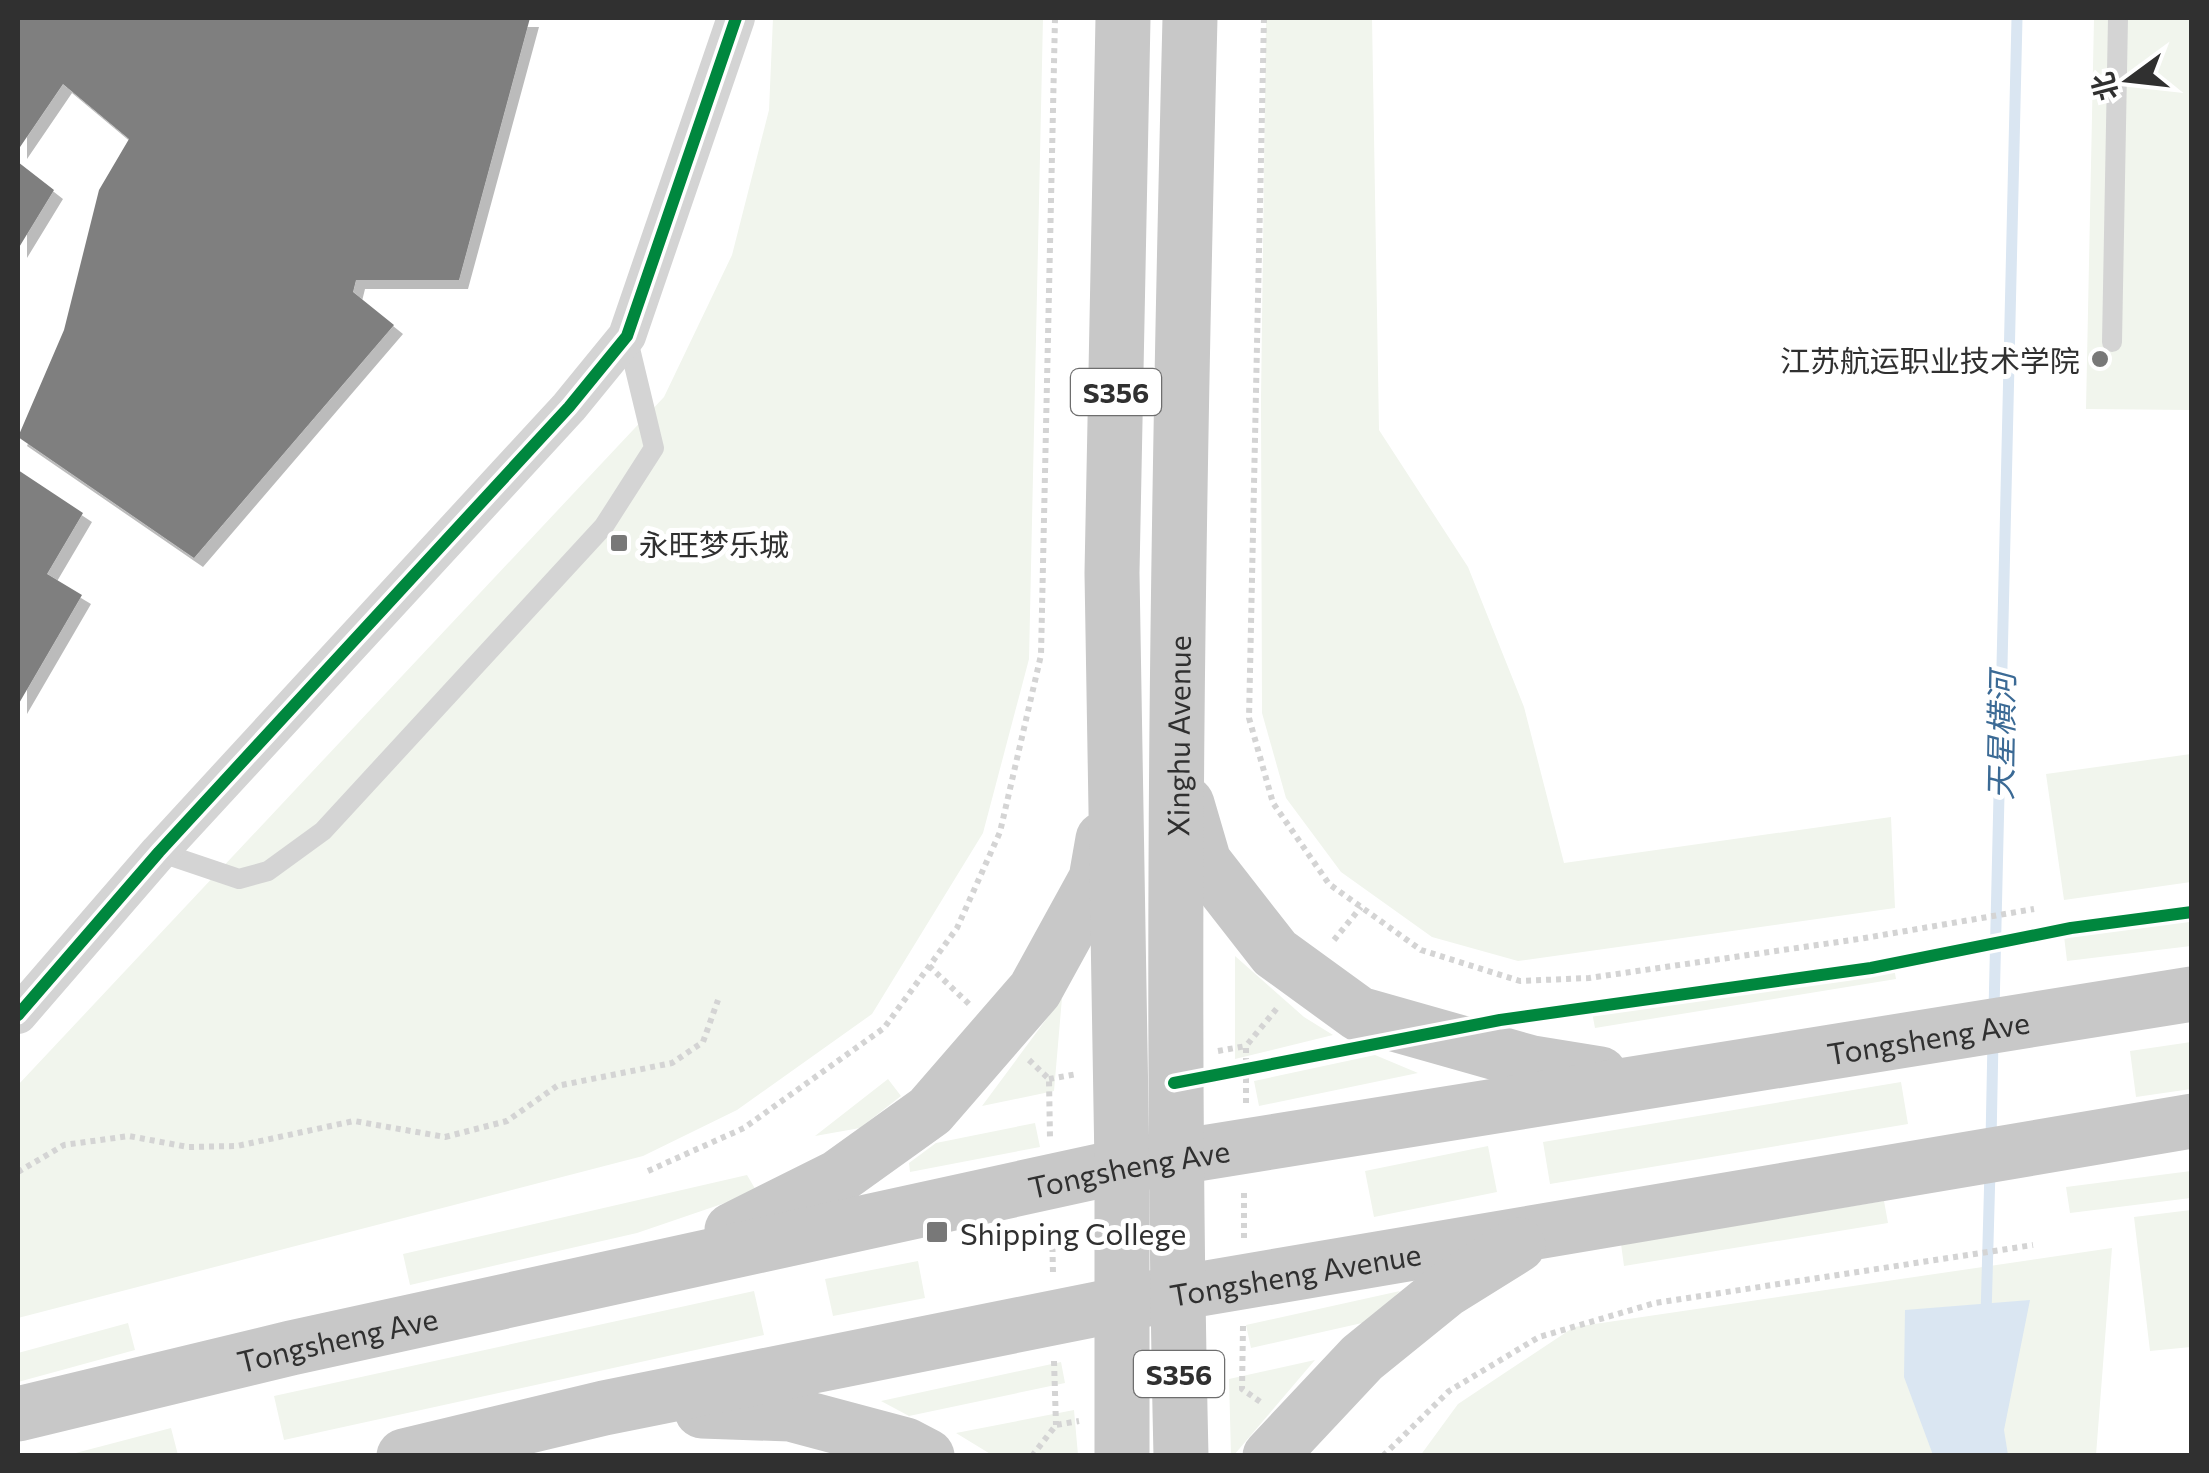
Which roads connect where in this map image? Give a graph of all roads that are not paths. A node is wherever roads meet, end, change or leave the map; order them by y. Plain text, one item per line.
1 (736, 18) edge
2 (1124, 18) edge
3 (1190, 18) edge
4 (2118, 18) edge
5 (627, 336) junction
6 (2112, 342) dead end
7 (1175, 760) junction
8 (1115, 767) junction
9 (159, 852) junction
10 (2192, 994) edge
11 (18, 1015) edge
12 (1648, 1081) junction
13 (2192, 1121) edge
14 (1148, 1162) junction
15 (1541, 1230) junction
16 (584, 1283) junction
17 (1177, 1293) junction
18 (1121, 1307) junction
19 (604, 1408) junction
20 (18, 1414) edge
21 (404, 1456) edge
22 (927, 1456) edge
23 (1122, 1456) edge
24 (1181, 1456) edge
25 (1270, 1456) edge

1 - 5 street
2 - 8 main road, Xinghu Avenue / S356
3 - 7 main road, Xinghu Avenue / S356
4 - 6 lane
5 - 9 street
5 - 9 lane
7 - 12 main road
7 - 14 main road, Xinghu Avenue / S356
8 - 14 main road, Xinghu Avenue / S356
8 - 16 main road
9 - 11 street
10 - 12 main road, Tongsheng Ave
12 - 14 main road, Tongsheng Ave
13 - 15 main road, Tongsheng Avenue
14 - 16 main road, Tongsheng Ave
14 - 17 main road, Xinghu Avenue / S356
14 - 18 main road, Xinghu Avenue / S356
15 - 17 main road, Tongsheng Avenue
15 - 25 main road
16 - 20 main road, Tongsheng Ave
17 - 18 main road, Tongsheng Avenue
17 - 24 main road, Xinghu Avenue / S356
18 - 19 main road, Tongsheng Avenue
18 - 23 main road, Xinghu Avenue / S356
19 - 21 main road, Tongsheng Avenue
19 - 22 main road

